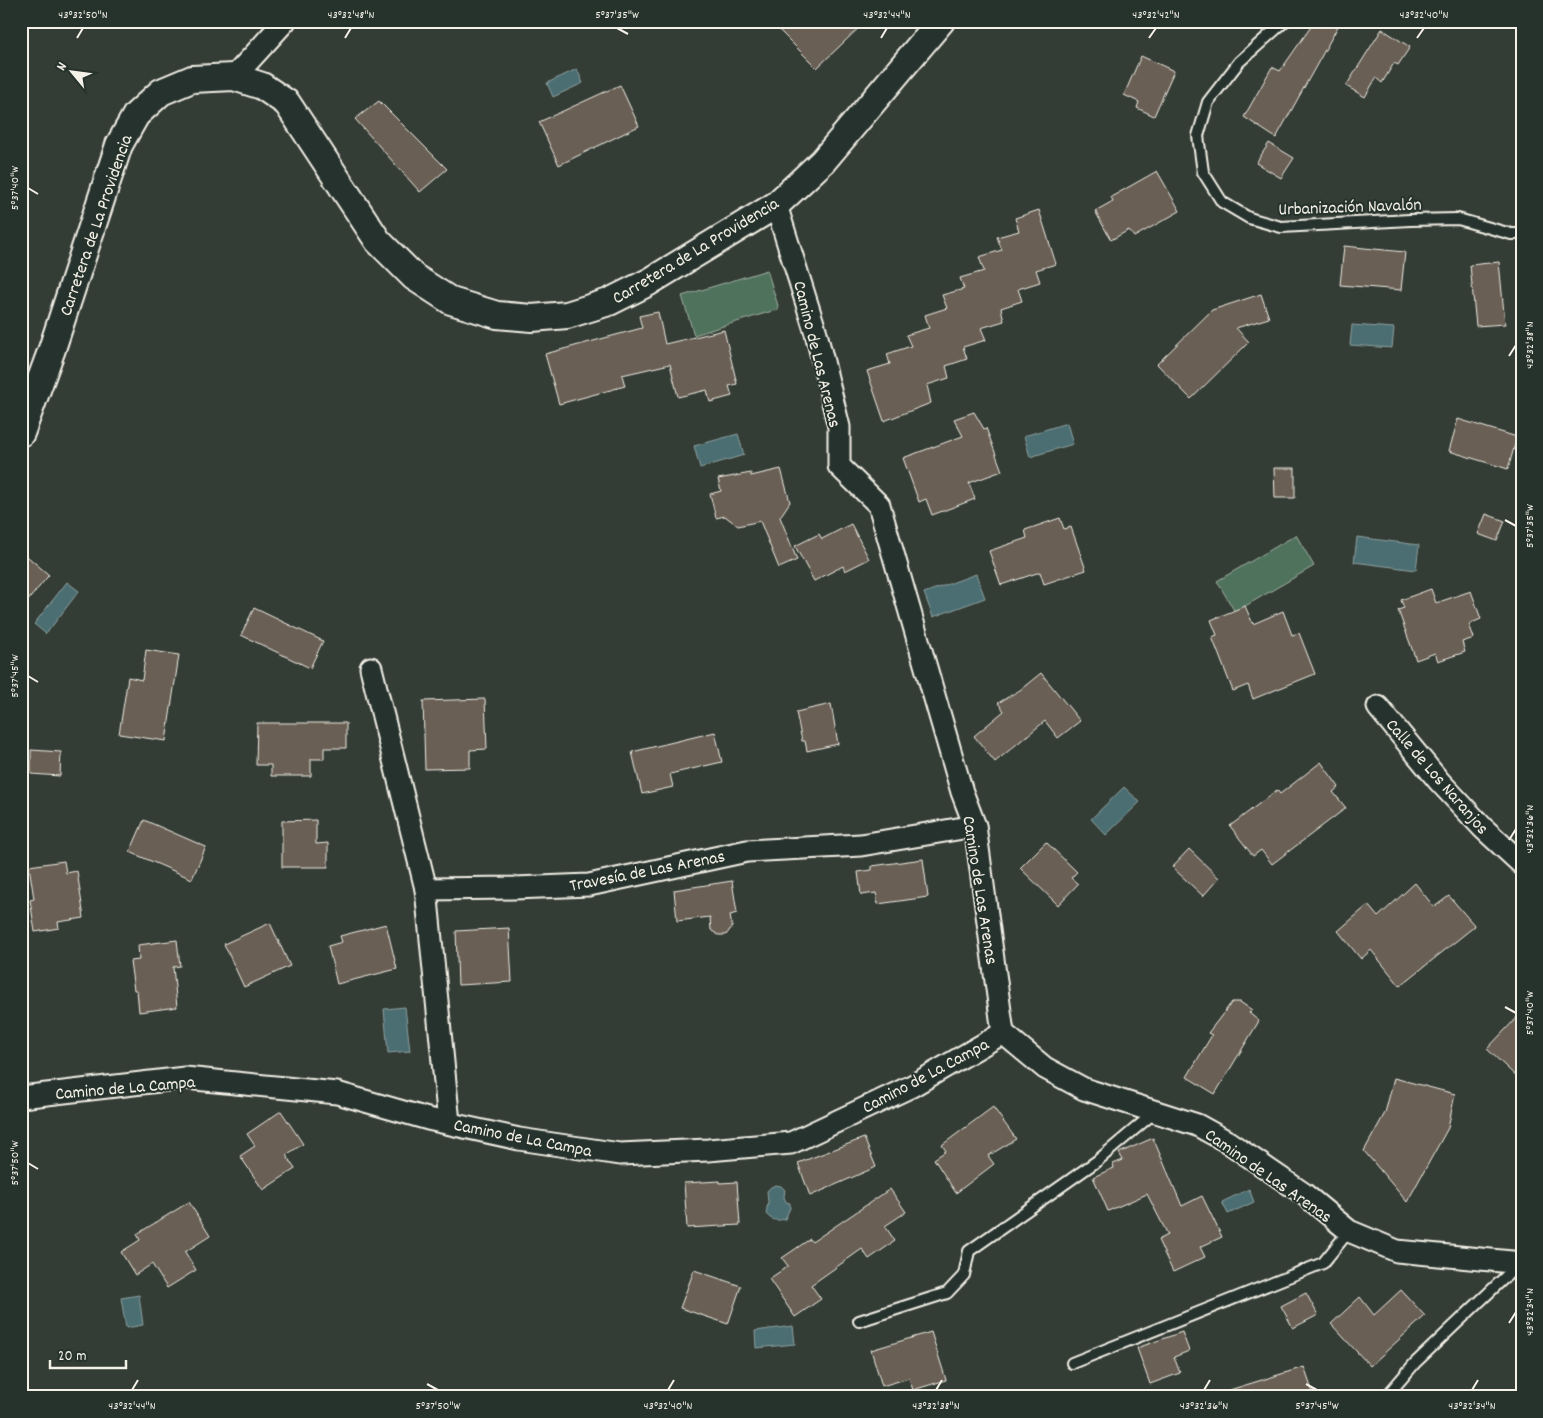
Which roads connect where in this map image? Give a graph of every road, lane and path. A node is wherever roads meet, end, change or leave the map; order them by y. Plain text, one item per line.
1 (285, 21) edge
2 (941, 21) edge
3 (1285, 21) edge
4 (234, 77) junction
5 (776, 205) junction
6 (1522, 234) edge
7 (21, 433) edge
8 (371, 668) dead end
9 (1378, 706) dead end
10 (975, 826) junction
11 (1522, 864) edge
12 (426, 889) junction
13 (1003, 1033) junction
14 (21, 1097) edge
15 (1154, 1112) junction
16 (449, 1123) junction
17 (1349, 1231) junction
18 (1521, 1263) edge
19 (859, 1321) dead end
20 (1072, 1363) dead end
21 (1386, 1397) edge

1 - 4 street
2 - 5 street, Carretera de La Providencia
3 - 6 lane, Urbanización Navalón
4 - 5 street, Carretera de La Providencia
4 - 7 street, Carretera de La Providencia
5 - 10 street, Camino de Las Arenas
8 - 12 street
9 - 11 street, Calle de Los Naranjos
10 - 12 street, Travesía de Las Arenas
10 - 13 street, Camino de Las Arenas
12 - 16 street
13 - 15 street, Camino de Las Arenas
13 - 16 street, Camino de La Campa
14 - 16 street, Camino de La Campa
15 - 17 street, Camino de Las Arenas
15 - 19 lane
17 - 18 street, Camino de Las Arenas
17 - 20 lane
18 - 21 lane

